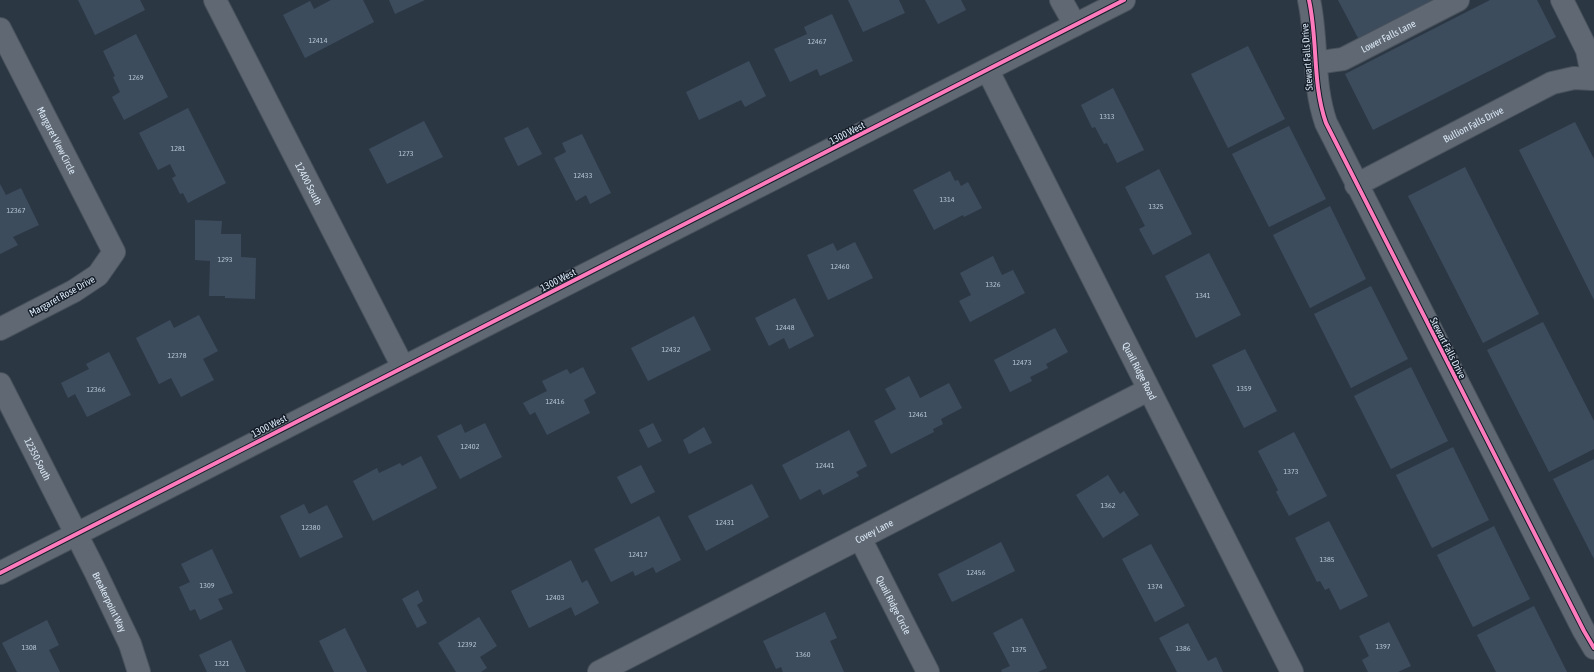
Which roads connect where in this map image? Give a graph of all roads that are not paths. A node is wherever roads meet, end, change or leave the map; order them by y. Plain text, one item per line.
1 (215, 0) edge
2 (1061, 0) edge
3 (1124, 0) edge
4 (1309, 0) edge
5 (1458, 0) edge
6 (1562, 0) edge
7 (1075, 25) junction
8 (0, 29) edge
9 (1315, 63) junction
10 (988, 70) junction
11 (1594, 79) edge
12 (1356, 185) junction
13 (114, 252) joint
14 (0, 329) edge
15 (403, 367) junction
16 (0, 384) edge
17 (1148, 390) junction
18 (76, 534) junction
19 (860, 538) junction
20 (0, 573) edge
21 (1594, 648) edge
22 (139, 672) edge
23 (599, 672) edge
24 (928, 672) edge
25 (1292, 672) edge

1 - 15 street, 12400 South
2 - 7 street
3 - 7 street, 1300 West
4 - 9 street, Stewart Falls Drive
5 - 9 street, Lower Falls Lane
6 - 11 street
7 - 10 street, 1300 West
8 - 13 street, Margaret View Circle
9 - 12 street, Stewart Falls Drive
10 - 15 street, 1300 West
10 - 17 street, Quail Ridge Road
11 - 12 street, Bullion Falls Drive
12 - 21 street, Stewart Falls Drive
13 - 14 street, Margaret Rose Drive
15 - 18 street, 1300 West
16 - 18 street, 12350 South
17 - 19 street, Covey Lane
17 - 25 street, Quail Ridge Road
18 - 20 street, 1300 West
18 - 22 street, Breakerpoint Way
19 - 23 street, Covey Lane
19 - 24 street, Quail Ridge Circle

